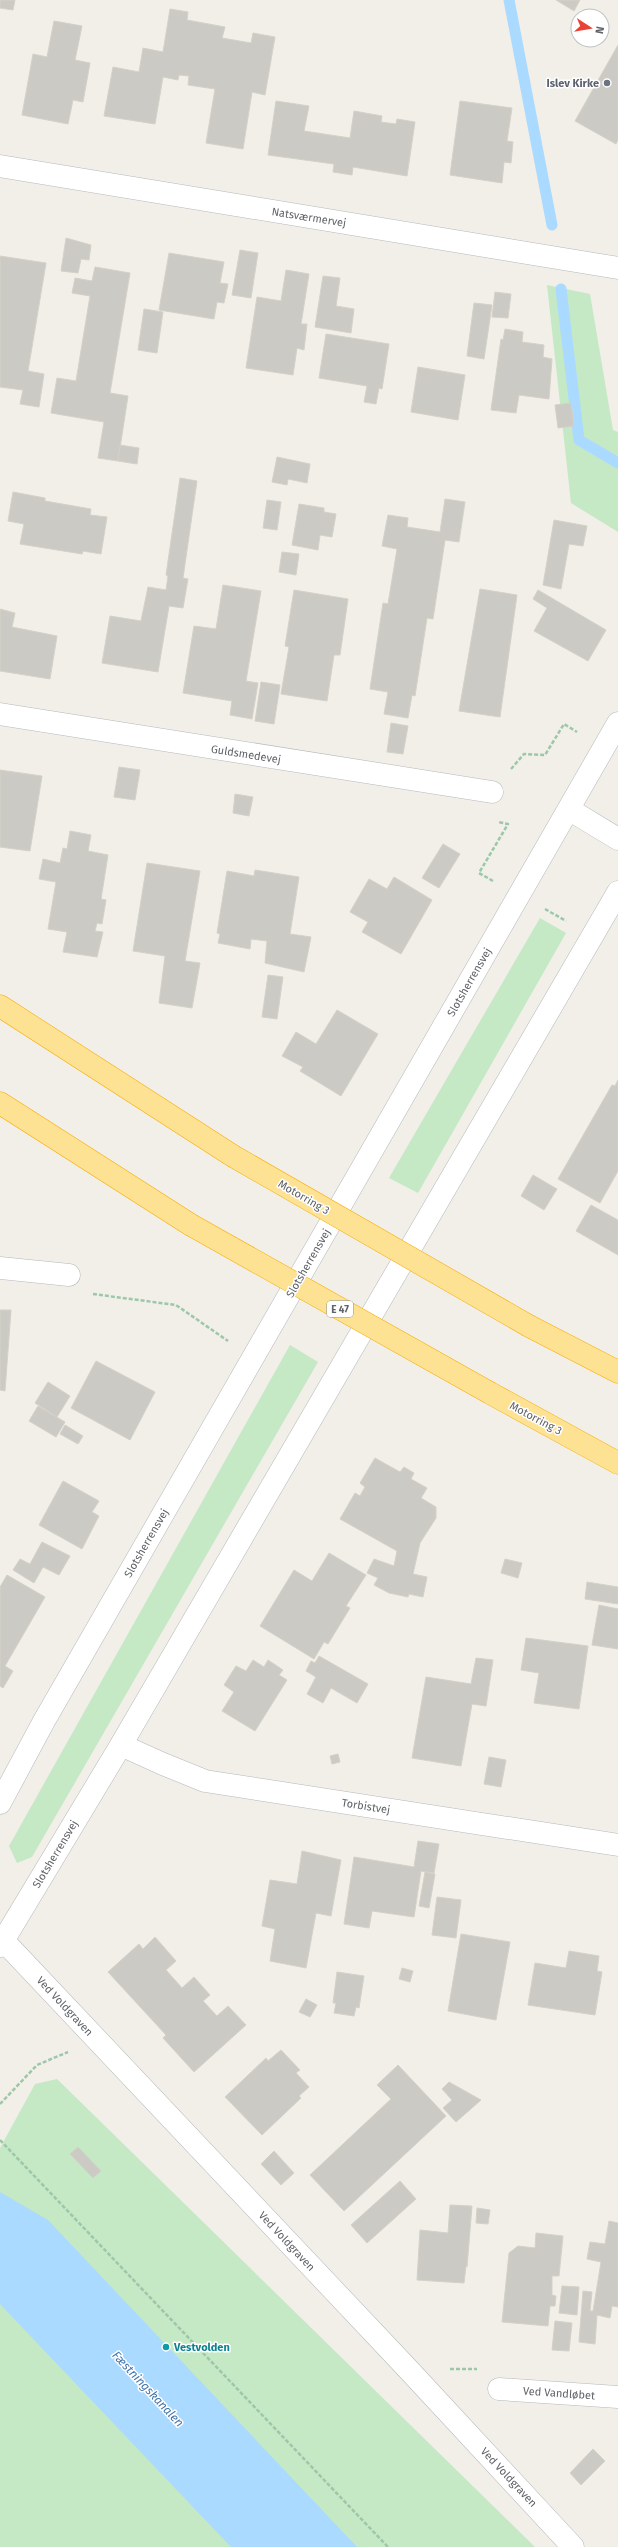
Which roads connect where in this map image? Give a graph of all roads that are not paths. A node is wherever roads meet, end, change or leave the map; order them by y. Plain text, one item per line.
1 (0, 166) edge
2 (618, 268) edge
3 (0, 714) edge
4 (618, 724) edge
5 (492, 792) dead end
6 (570, 810) junction
7 (618, 839) edge
8 (618, 892) edge
9 (0, 1006) edge
10 (0, 1103) edge
11 (0, 1268) edge
12 (69, 1275) road end
13 (618, 1372) edge
14 (618, 1463) edge
15 (121, 1745) junction
16 (0, 1803) edge
17 (618, 1845) edge
18 (1, 1941) edge
19 (499, 2389) dead end
20 (618, 2397) edge
21 (573, 2547) edge

1 - 2 street, Natsværmervej
3 - 5 street, Guldsmedevej
4 - 6 street, Slotsherrensvej
6 - 7 street
6 - 16 street, Slotsherrensvej
8 - 15 street, Slotsherrensvej
9 - 13 highway, Motorring 3, bridge
10 - 14 highway, Motorring 3 / E 47, bridge
11 - 12 street
15 - 17 street, Torbistvej
15 - 18 street, Slotsherrensvej
18 - 21 street, Ved Voldgraven
19 - 20 street, Ved Vandløbet

